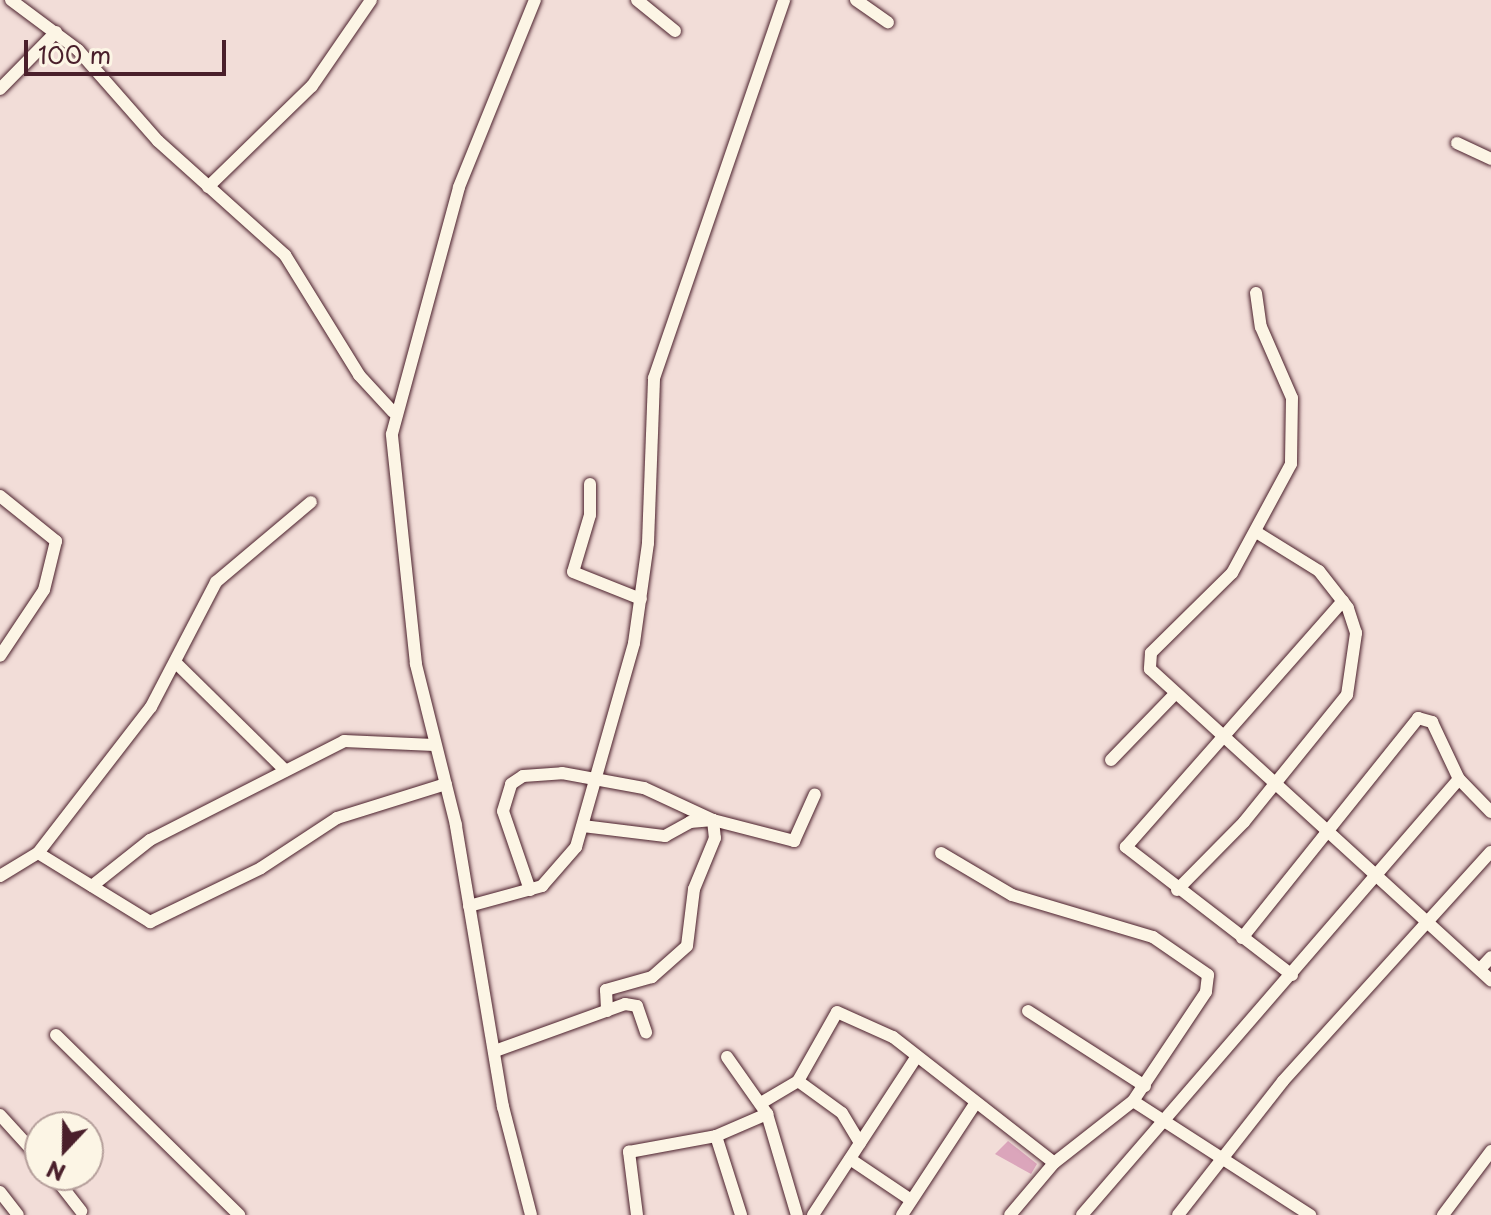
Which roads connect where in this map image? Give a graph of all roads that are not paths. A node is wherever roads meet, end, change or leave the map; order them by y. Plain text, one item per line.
1 (11, 0) edge
2 (371, 0) edge
3 (535, 0) edge
4 (637, 0) edge
5 (784, 0) edge
6 (856, 0) edge
7 (888, 22) dead end
8 (675, 31) dead end
9 (56, 32) junction
10 (0, 89) edge
11 (1457, 143) dead end
12 (1491, 159) edge
13 (208, 187) junction
14 (1256, 293) dead end
15 (393, 412) junction
16 (590, 484) dead end
17 (0, 496) edge
18 (311, 502) dead end
19 (1256, 532) junction
20 (641, 599) junction
21 (1343, 601) junction
22 (0, 656) edge
23 (176, 663) junction
24 (1175, 694) junction
25 (1222, 740) junction
26 (434, 745) junction
27 (1111, 760) dead end
28 (285, 770) junction
29 (599, 778) junction
30 (1459, 779) junction
31 (446, 784) junction
32 (1273, 785) junction
33 (815, 794) dead end
34 (1491, 812) edge
35 (713, 820) junction
36 (583, 826) junction
37 (1327, 830) junction
38 (1491, 852) edge
39 (38, 853) junction
40 (941, 853) dead end
41 (0, 876) edge
42 (1380, 877) junction
43 (92, 886) junction
44 (530, 890) junction
45 (1177, 890) junction
46 (469, 906) junction
47 (1428, 921) junction
48 (1242, 938) junction
49 (1491, 957) edge
50 (1480, 969) junction
51 (1292, 975) junction
52 (1491, 980) edge
53 (607, 1011) junction
54 (1028, 1011) dead end
55 (646, 1032) dead end
56 (56, 1035) dead end
57 (495, 1051) junction
58 (917, 1056) junction
59 (727, 1057) dead end
60 (798, 1081) junction
61 (1145, 1086) junction
62 (1133, 1101) junction
63 (975, 1104) junction
64 (764, 1108) junction
65 (0, 1115) edge
66 (1168, 1121) junction
67 (716, 1136) junction
68 (24, 1141) edge
69 (860, 1143) junction
70 (1491, 1151) edge
71 (850, 1159) junction
72 (1227, 1159) junction
73 (1054, 1163) junction
74 (64, 1191) edge
75 (0, 1192) edge
76 (911, 1200) junction
77 (1088, 1213) edge
78 (80, 1214) edge
79 (18, 1215) edge
80 (239, 1215) edge
81 (531, 1215) edge
82 (637, 1215) edge
83 (741, 1215) edge
84 (797, 1215) edge
85 (813, 1215) edge
86 (902, 1215) edge
87 (1010, 1215) edge
88 (1178, 1215) edge
89 (1310, 1215) edge
90 (1443, 1215) edge

1 - 9 street
2 - 13 street
3 - 15 street
4 - 8 street
5 - 20 street
6 - 7 street
9 - 10 street
9 - 13 street
11 - 12 street
13 - 15 street
14 - 19 street
15 - 26 street
16 - 20 street
17 - 22 street
18 - 23 street
19 - 21 street
19 - 24 street
20 - 29 street
21 - 25 street
21 - 32 street
23 - 28 street
23 - 39 street
24 - 25 street
24 - 27 street
25 - 32 street
25 - 45 street
26 - 28 street
26 - 31 street
28 - 43 street
29 - 35 street
29 - 36 street
29 - 44 street
30 - 34 street
30 - 37 street
30 - 42 street
31 - 43 street
31 - 46 street
32 - 37 street
32 - 45 street
33 - 35 street
35 - 36 street
35 - 53 street
36 - 44 street
37 - 42 street
37 - 48 street
38 - 47 street
39 - 41 street
39 - 43 street
40 - 61 street
42 - 47 street
42 - 51 street
44 - 46 street
45 - 48 street
46 - 57 street
47 - 50 street
47 - 72 street
48 - 51 street
49 - 50 street
50 - 52 street
51 - 66 street
53 - 55 street
53 - 57 street
54 - 61 street
56 - 80 street
57 - 81 street
58 - 60 street
58 - 63 street
58 - 69 street
59 - 64 street
60 - 64 street
60 - 69 street
61 - 62 street
62 - 66 street
62 - 73 street
63 - 73 street
63 - 76 street
64 - 67 street
64 - 84 street
65 - 68 street
66 - 72 street
66 - 77 street
67 - 82 street
67 - 83 street
69 - 71 street
70 - 90 street
71 - 76 street
71 - 85 street
72 - 88 street
72 - 89 street
73 - 87 street
74 - 78 street
75 - 79 street
76 - 86 street

